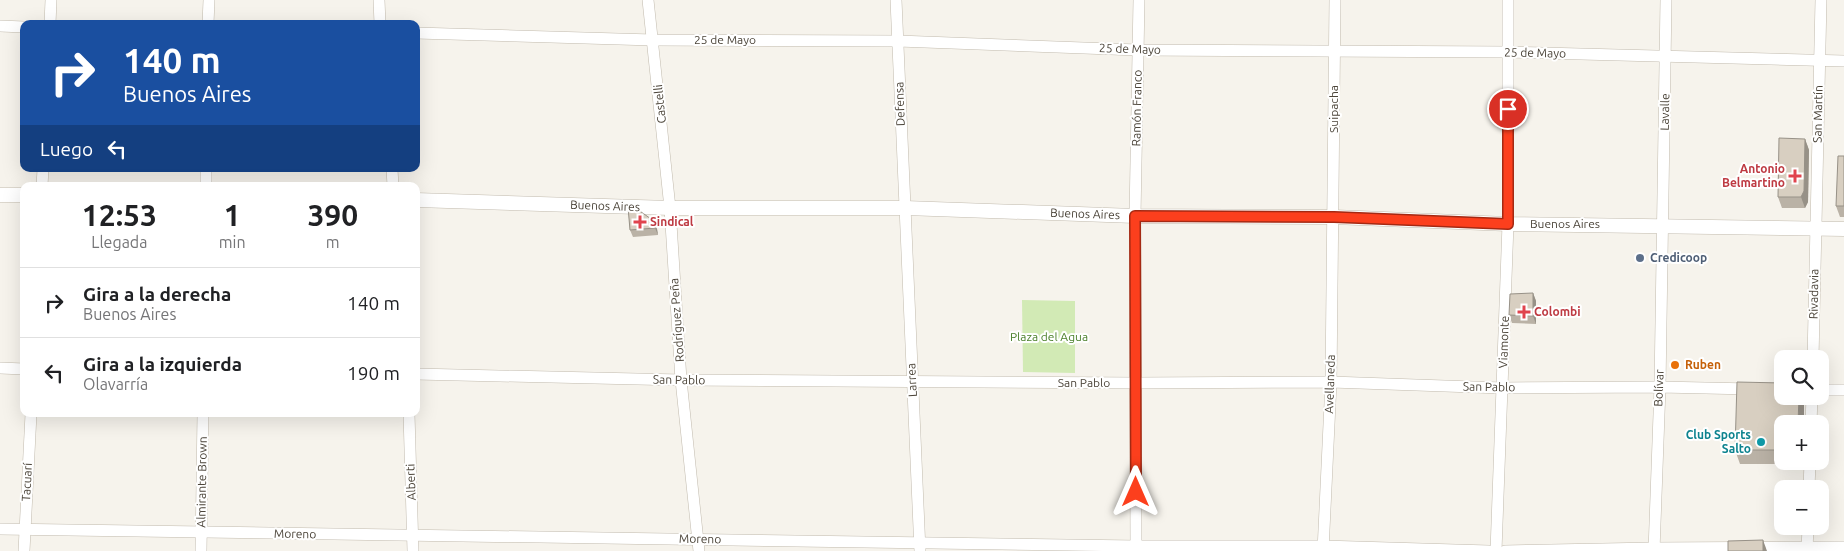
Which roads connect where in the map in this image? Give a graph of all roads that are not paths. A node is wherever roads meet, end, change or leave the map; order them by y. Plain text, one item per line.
1 (51, 0) edge
2 (209, 0) edge
3 (378, 0) edge
4 (648, 0) edge
5 (896, 0) edge
6 (1138, 0) edge
7 (1335, 0) edge
8 (1508, 0) edge
9 (1666, 0) edge
10 (1821, 0) edge
11 (50, 20) edge
12 (208, 20) edge
13 (380, 20) edge
14 (0, 26) edge
15 (20, 26) edge
16 (420, 33) edge
17 (653, 40) junction
18 (898, 41) junction
19 (1138, 50) junction
20 (1334, 52) junction
21 (1508, 52) junction
22 (1666, 55) junction
23 (1820, 61) junction
24 (1844, 61) edge
25 (0, 195) edge
26 (20, 195) edge
27 (420, 200) edge
28 (670, 208) junction
29 (905, 208) junction
30 (1135, 216) junction
31 (1334, 217) junction
32 (1508, 224) junction
33 (1662, 225) junction
34 (1844, 228) edge
35 (1816, 229) junction
36 (1813, 350) edge
37 (0, 368) edge
38 (20, 369) edge
39 (420, 374) edge
40 (681, 380) junction
41 (912, 382) junction
42 (1331, 382) junction
43 (1136, 383) junction
44 (1660, 387) junction
45 (1502, 388) junction
46 (1764, 389) edge
47 (1829, 390) edge
48 (1844, 390) edge
49 (31, 417) edge
50 (204, 417) edge
51 (409, 417) edge
52 (0, 529) edge
53 (25, 530) junction
54 (200, 532) junction
55 (1808, 535) edge
56 (413, 536) junction
57 (699, 545) edge
58 (920, 547) edge
59 (1136, 548) edge
60 (1323, 548) edge
61 (1844, 548) edge
62 (1654, 549) edge
63 (1807, 549) edge
64 (24, 551) edge
65 (200, 551) edge
66 (413, 551) edge
67 (1489, 551) edge
68 (1496, 551) edge
69 (1505, 551) edge

1 - 11 street
2 - 12 street
3 - 13 street
4 - 17 street, Castelli
5 - 18 street, Defensa
6 - 19 street, Ramón Franco
7 - 20 street, Suipacha
8 - 21 street, Viamonte
9 - 22 street, Lavalle
10 - 23 street, San Martín
14 - 15 street
16 - 17 street, 25 de Mayo
17 - 18 street, 25 de Mayo
17 - 28 street, Castelli
18 - 19 street, 25 de Mayo
18 - 29 street, Defensa
19 - 20 street, 25 de Mayo
19 - 30 street, Ramón Franco
20 - 21 street, 25 de Mayo
20 - 31 street, Suipacha
21 - 22 street, 25 de Mayo
21 - 32 street, Viamonte
22 - 23 street, 25 de Mayo
22 - 33 street, Lavalle
23 - 24 street, 25 de Mayo
23 - 35 street, San Martín
25 - 26 street
27 - 28 street, Buenos Aires
28 - 29 street, Buenos Aires
28 - 40 street, Rodríguez Peña
29 - 30 street, Buenos Aires
29 - 41 street, Larrea
30 - 31 street, Buenos Aires
30 - 43 street, Ramón Franco
31 - 32 street, Buenos Aires
31 - 42 street, Avellaneda
32 - 33 street, Buenos Aires
32 - 45 street, Viamonte
33 - 35 street, Buenos Aires
33 - 44 street, Bolívar
34 - 35 street, Buenos Aires
35 - 36 street, Rivadavia
37 - 38 street
39 - 40 street, San Pablo
40 - 41 street, San Pablo
40 - 57 street, Rodríguez Peña
41 - 43 street, San Pablo
41 - 58 street, Larrea
42 - 43 street, San Pablo
42 - 45 street, San Pablo
42 - 60 street, Avellaneda
43 - 59 street, Ramón Franco
44 - 45 street, San Pablo
44 - 46 street, San Pablo
44 - 62 street, Bolívar
45 - 68 street, Viamonte
47 - 48 street
49 - 53 street, Tacuarí
50 - 54 street, Almirante Brown
51 - 56 street, Alberti
52 - 53 street, Moreno
53 - 54 street, Moreno
53 - 64 street, Tacuarí
54 - 56 street, Moreno
54 - 65 street, Almirante Brown
55 - 63 street
56 - 57 street, Moreno
56 - 66 street, Alberti
57 - 58 street, Moreno
58 - 59 street, Moreno
59 - 60 street, Moreno
60 - 67 street, Moreno
61 - 63 street
62 - 63 street
62 - 69 street

